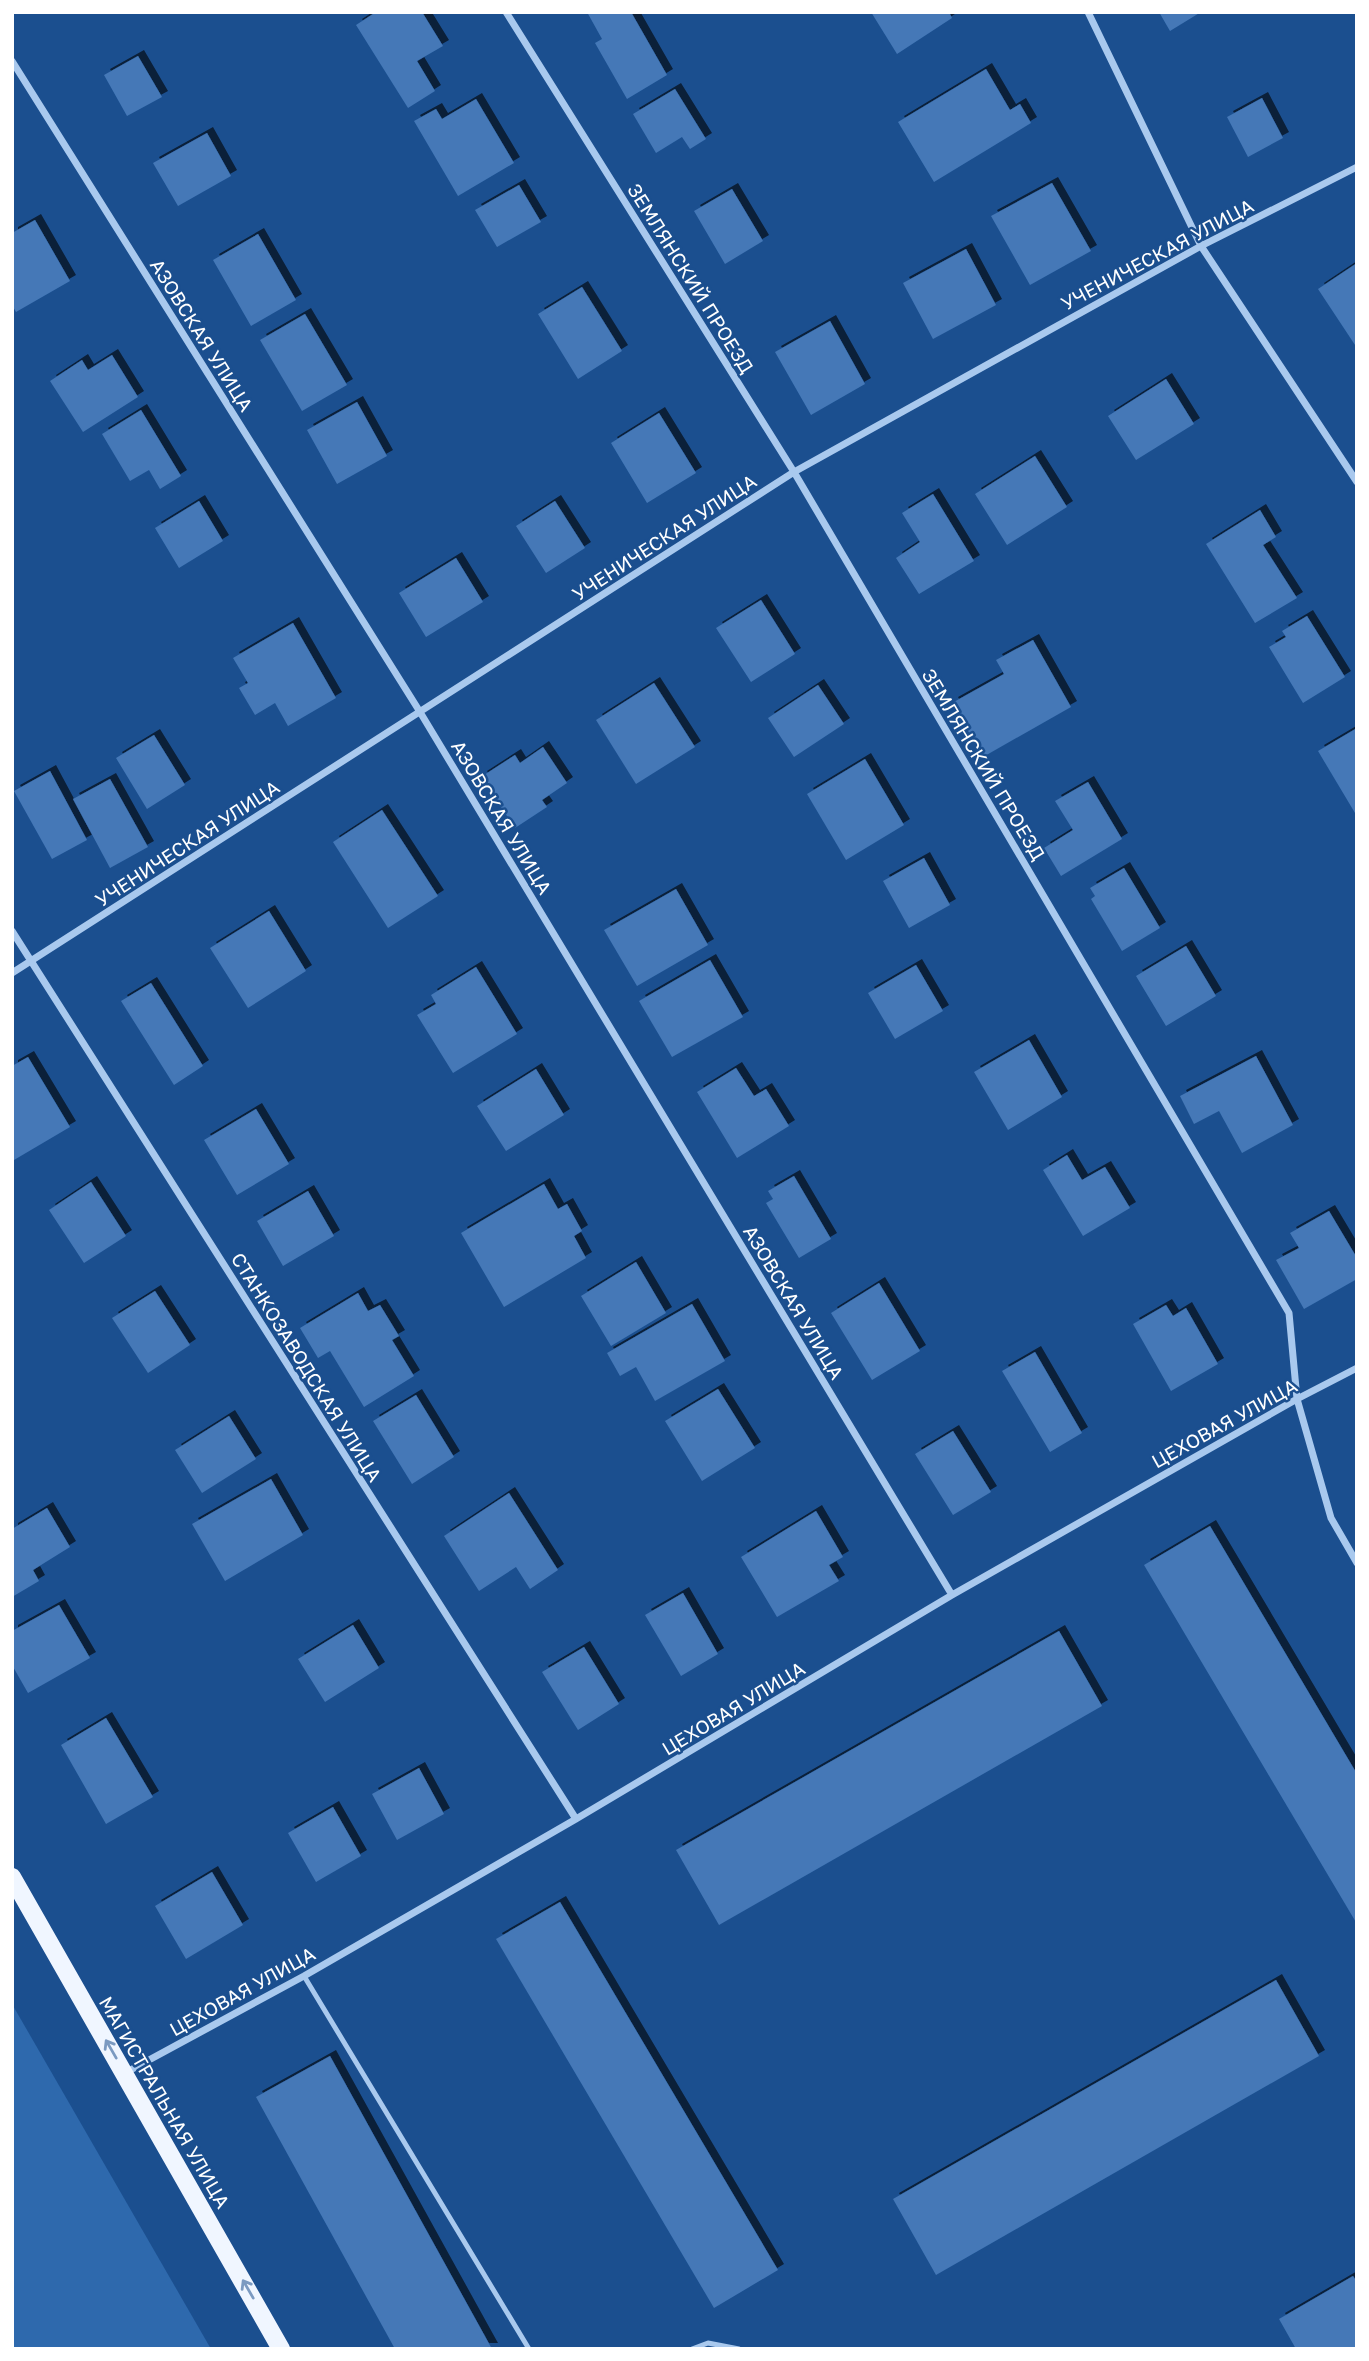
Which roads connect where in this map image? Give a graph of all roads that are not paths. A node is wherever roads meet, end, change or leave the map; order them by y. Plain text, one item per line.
1 (506, 12) edge
2 (1088, 12) edge
3 (12, 61) edge
4 (1357, 167) edge
5 (1201, 246) junction
6 (794, 472) junction
7 (1357, 482) edge
8 (420, 712) junction
9 (12, 931) edge
10 (31, 963) junction
11 (12, 973) edge
12 (1357, 1368) edge
13 (1297, 1399) junction
14 (1357, 1563) edge
15 (952, 1595) junction
16 (576, 1819) junction
17 (12, 1877) edge
18 (304, 1976) junction
19 (125, 2073) junction
20 (281, 2349) edge
21 (529, 2349) edge
22 (692, 2349) edge
23 (739, 2349) edge

1 - 6 street, ЗЕМЛЯНСКИЙ ПРОЕЗД
2 - 5 street
3 - 8 street, АЗОВСКАЯ УЛИЦА
4 - 5 street, УЧЕНИЧЕСКАЯ УЛИЦА
5 - 6 street, УЧЕНИЧЕСКАЯ УЛИЦА
5 - 7 street
6 - 8 street, УЧЕНИЧЕСКАЯ УЛИЦА
6 - 13 street, ЗЕМЛЯНСКИЙ ПРОЕЗД
8 - 10 street, УЧЕНИЧЕСКАЯ УЛИЦА
8 - 15 street, АЗОВСКАЯ УЛИЦА
9 - 10 street, СТАНКОЗАВОДСКАЯ УЛИЦА
10 - 11 street, УЧЕНИЧЕСКАЯ УЛИЦА
10 - 16 street, СТАНКОЗАВОДСКАЯ УЛИЦА
12 - 13 street, ЦЕХОВАЯ УЛИЦА
13 - 14 street, ЗЕМЛЯНСКИЙ ПРОЕЗД
13 - 15 street, ЦЕХОВАЯ УЛИЦА
15 - 16 street, ЦЕХОВАЯ УЛИЦА
16 - 18 street, ЦЕХОВАЯ УЛИЦА
19 -> 17 main road, МАГИСТРАЛЬНАЯ УЛИЦА
18 - 19 street, ЦЕХОВАЯ УЛИЦА
18 - 21 lane
20 -> 19 main road, МАГИСТРАЛЬНАЯ УЛИЦА
22 - 23 lane

